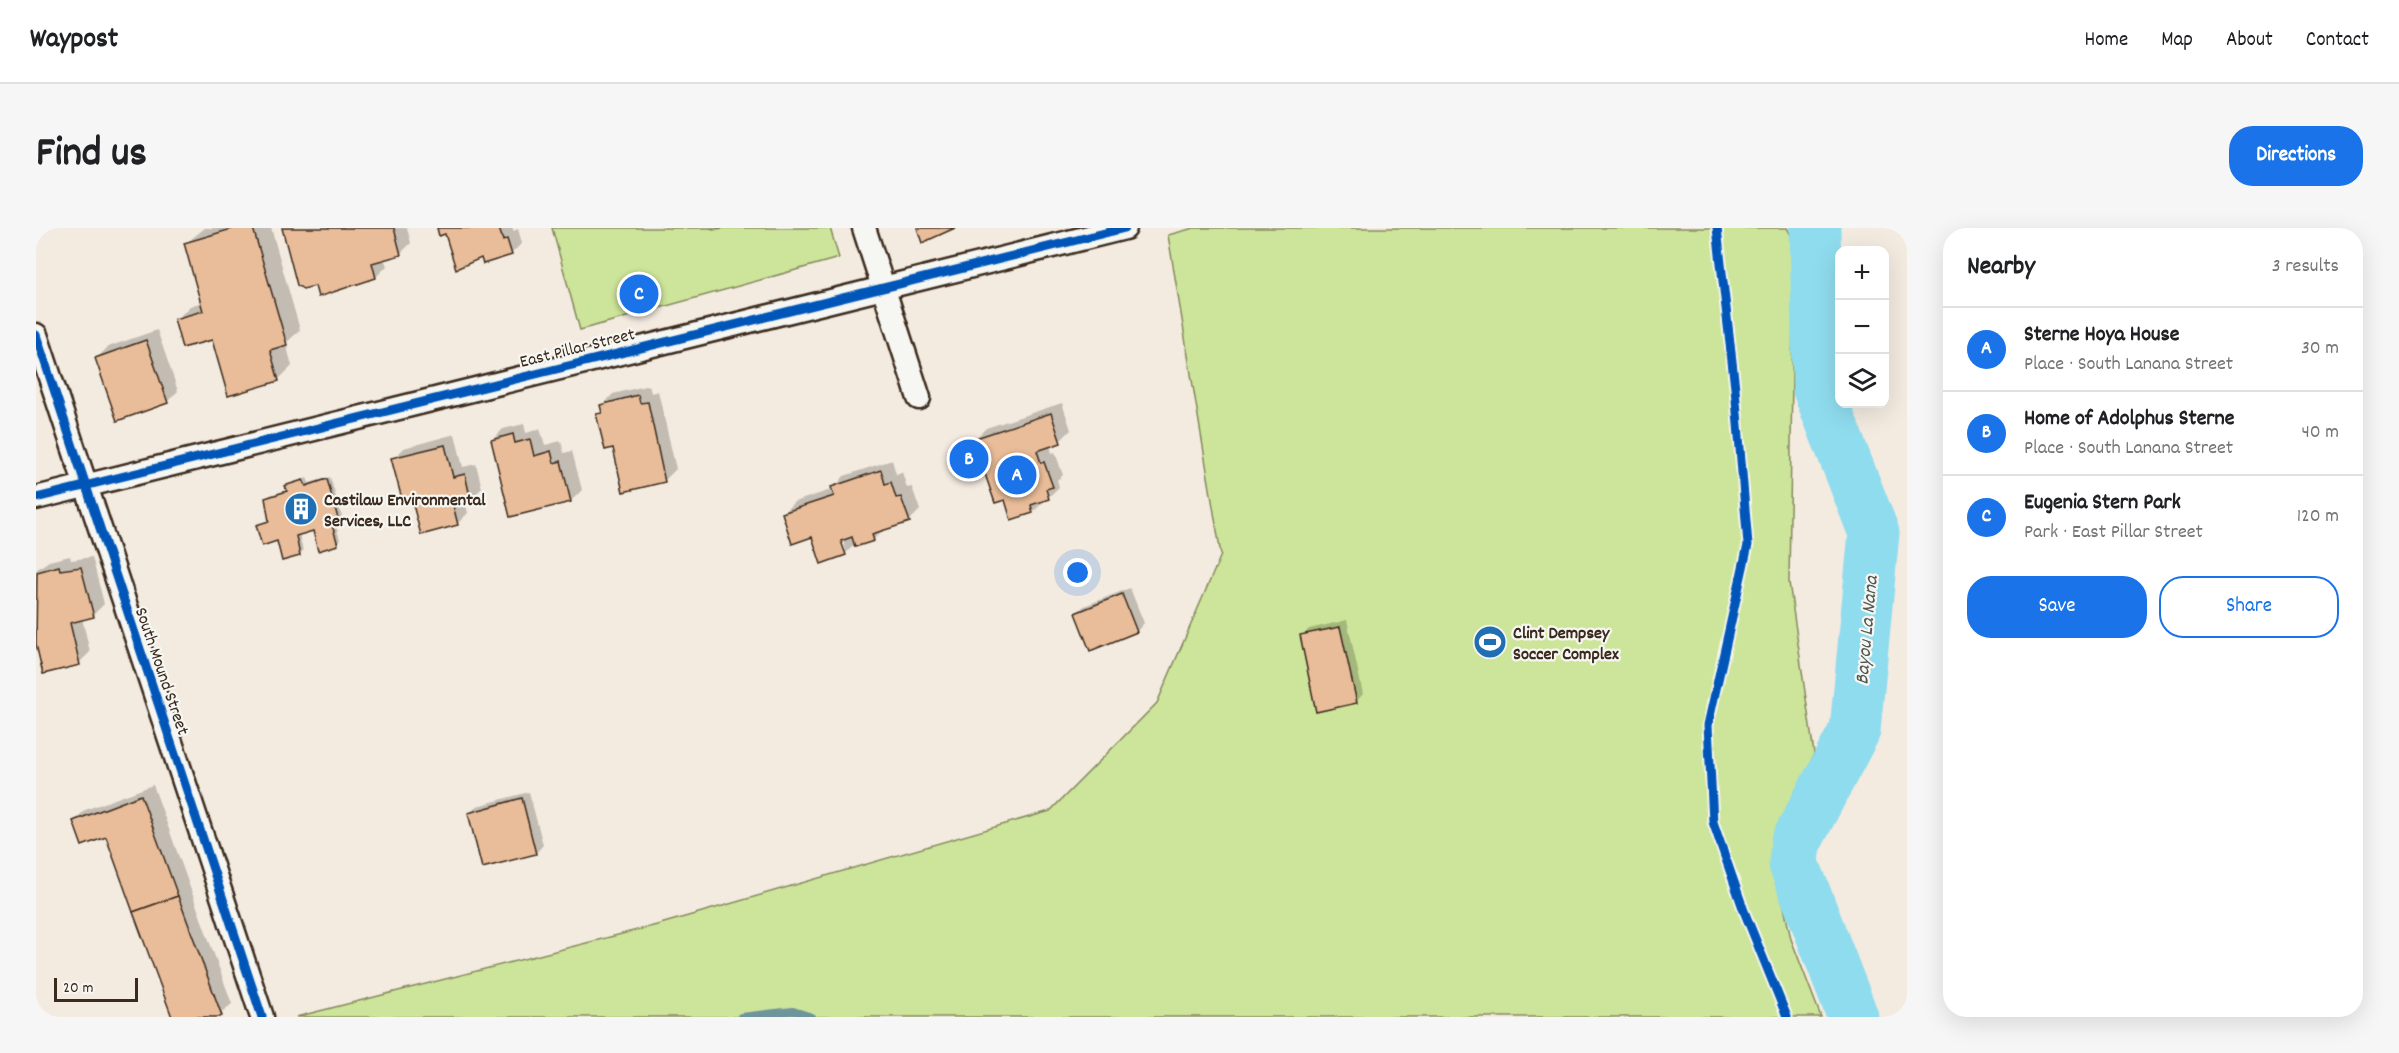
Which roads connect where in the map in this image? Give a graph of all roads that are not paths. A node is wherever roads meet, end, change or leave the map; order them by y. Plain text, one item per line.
1 (864, 228) edge
2 (1125, 228) edge
3 (883, 287) junction
4 (36, 335) edge
5 (919, 398) dead end
6 (84, 486) junction
7 (36, 498) edge
8 (262, 1017) edge

1 - 3 street
2 - 3 street, East Pillar Street
3 - 5 street
3 - 6 street, East Pillar Street
4 - 6 street, South Mound Street
6 - 7 street, East Pillar Street
6 - 8 street, South Mound Street

